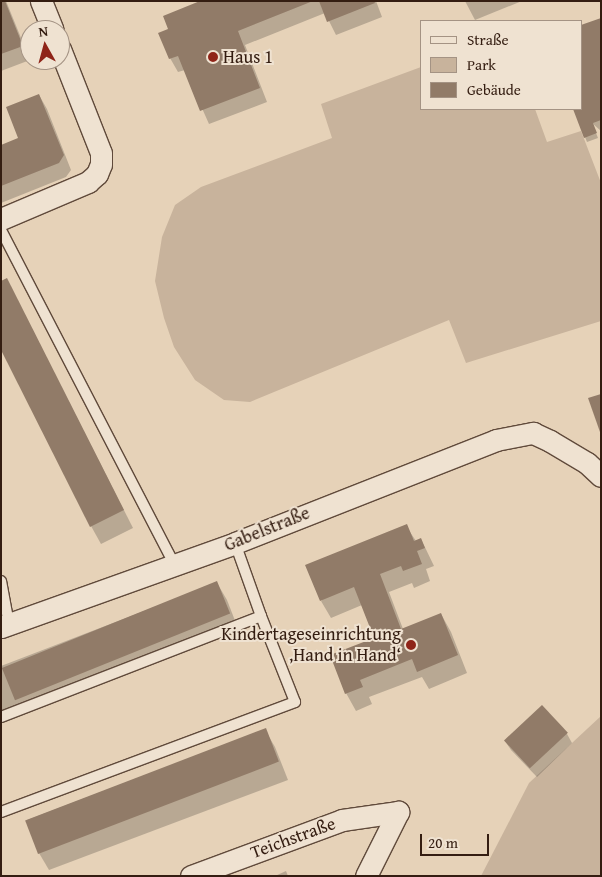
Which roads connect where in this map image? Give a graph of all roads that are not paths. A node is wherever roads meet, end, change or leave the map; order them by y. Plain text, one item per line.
1 (41, 1) edge
2 (48, 20) edge
3 (68, 70) edge
4 (1, 220) edge
5 (1, 230) edge
6 (601, 476) edge
7 (236, 543) junction
8 (174, 564) junction
9 (1, 581) edge
10 (261, 616) junction
11 (5, 626) edge
12 (1, 717) edge
13 (1, 812) edge
14 (191, 876) edge
15 (366, 876) edge

1 - 2 street
3 - 4 street
5 - 8 lane
6 - 7 street, Gabelstraße
7 - 8 street, Gabelstraße
7 - 10 lane
8 - 11 street, Gabelstraße
9 - 11 lane
10 - 12 lane
10 - 13 lane
14 - 15 street, Teichstraße

